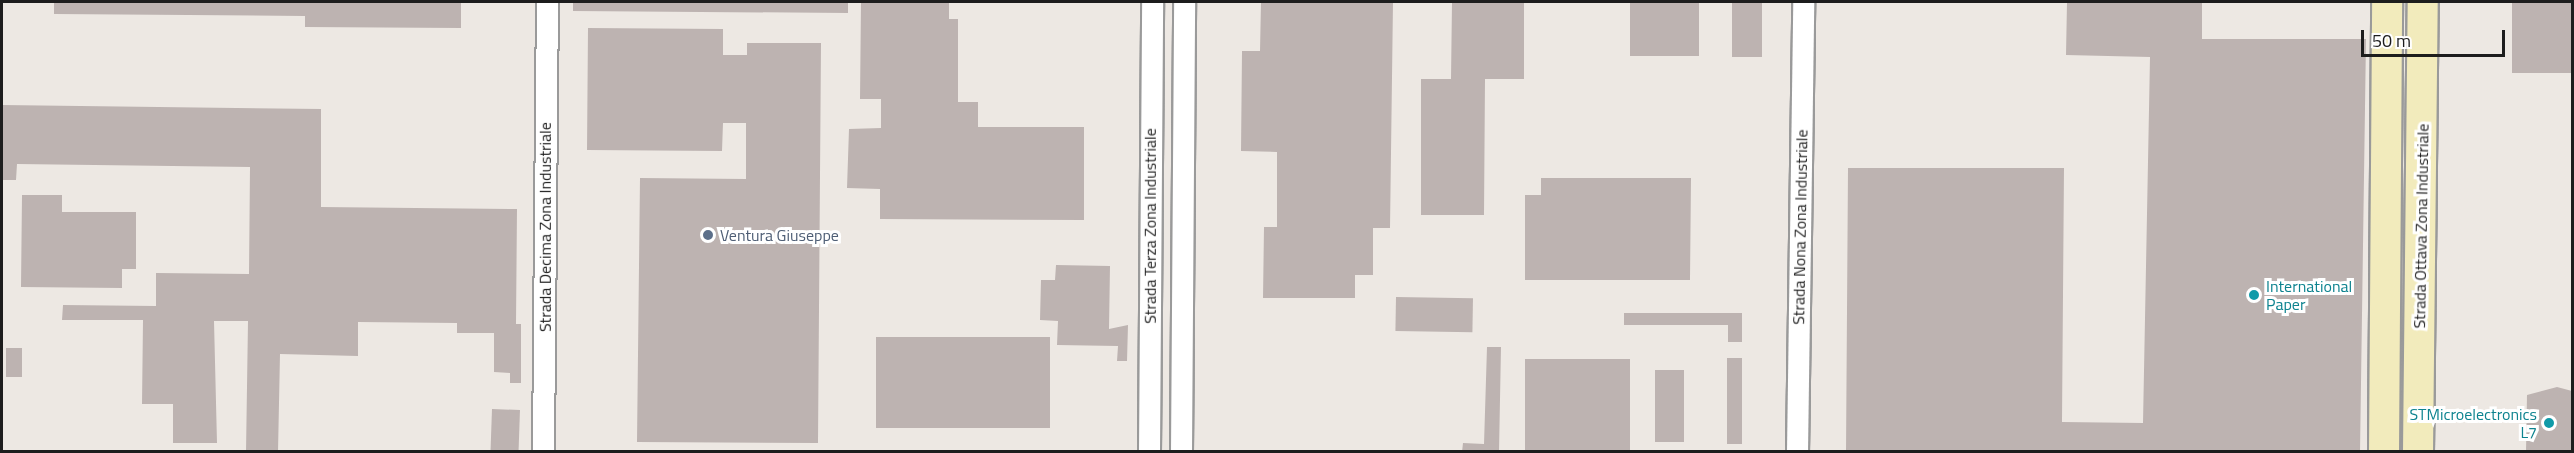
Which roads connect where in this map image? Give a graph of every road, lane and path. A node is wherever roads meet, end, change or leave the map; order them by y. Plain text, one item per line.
1 (547, 2) edge
2 (1152, 2) edge
3 (1184, 2) edge
4 (1803, 2) edge
5 (2387, 2) edge
6 (2423, 2) edge
7 (543, 452) edge
8 (1149, 452) edge
9 (1181, 452) edge
10 (1797, 452) edge
11 (2384, 452) edge
12 (2418, 452) edge

1 - 7 street, Strada Decima Zona Industriale
2 - 8 street, Strada Terza Zona Industriale
3 - 9 street, Strada Terza Zona Industriale
4 - 10 street, Strada Nona Zona Industriale
5 - 11 main road
6 - 12 main road, Strada Ottava Zona Industriale

